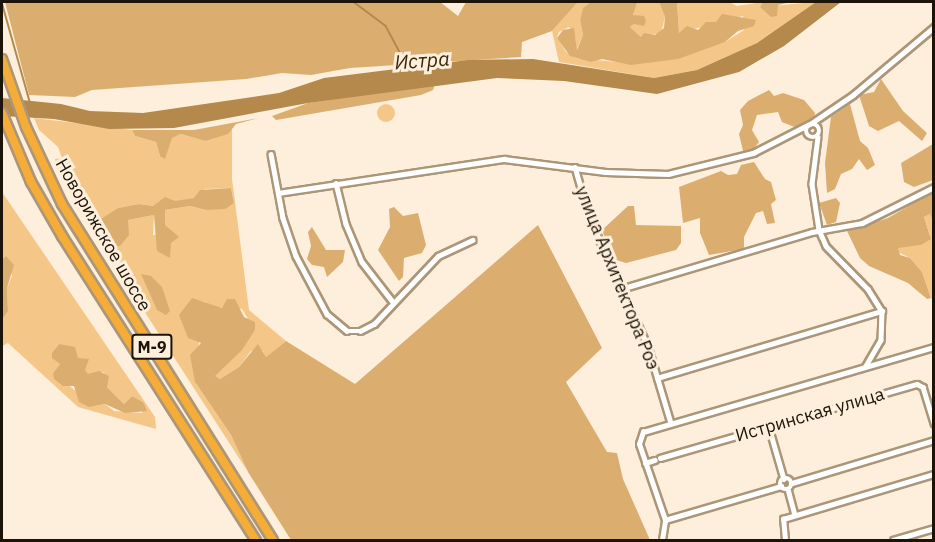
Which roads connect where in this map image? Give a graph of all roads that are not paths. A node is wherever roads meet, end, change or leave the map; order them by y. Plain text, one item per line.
1 (933, 27) edge
2 (2, 59) edge
3 (2, 113) edge
4 (820, 119) junction
5 (809, 125) junction
6 (819, 127) junction
7 (795, 134) junction
8 (808, 136) junction
9 (818, 136) junction
10 (815, 148) junction
11 (272, 154) dead end
12 (575, 167) junction
13 (336, 183) junction
14 (933, 187) edge
15 (278, 193) junction
16 (819, 230) junction
17 (473, 240) dead end
18 (624, 288) junction
19 (393, 302) junction
20 (882, 311) junction
21 (933, 346) edge
22 (866, 366) junction
23 (657, 378) junction
24 (670, 423) junction
25 (933, 423) edge
26 (769, 427) junction
27 (933, 440) edge
28 (645, 463) junction
29 (933, 474) edge
30 (784, 478) junction
31 (792, 483) junction
32 (781, 486) junction
33 (788, 489) junction
34 (795, 515) junction
35 (665, 520) junction
36 (933, 528) edge
37 (256, 540) edge
38 (273, 540) edge
39 (662, 540) edge
40 (785, 540) edge
41 (894, 540) edge

1 - 4 street
2 - 38 highway, Новорижское шоссе / М-9
3 - 37 highway, Новорижское шоссе / М-9
4 - 5 street
4 - 6 street
5 - 6 street
5 - 7 street
5 - 8 street
6 - 9 street
7 - 8 street
7 - 12 street
8 - 9 street
8 - 10 street
9 - 10 street
10 - 16 street
11 - 15 street
12 - 13 street
12 - 18 street, улица Архитектора Роэ
13 - 15 street
13 - 19 street
14 - 16 street
15 - 19 street
16 - 18 street
16 - 20 street
17 - 19 street
18 - 23 street, улица Архитектора Роэ
20 - 22 street
20 - 23 street
21 - 22 street
22 - 24 street
23 - 24 street, улица Архитектора Роэ
24 - 28 street
25 - 26 street, Истринская улица
26 - 28 street, Истринская улица
26 - 30 street
27 - 31 street
28 - 35 street
29 - 34 street
30 - 31 street
30 - 32 street
31 - 33 street
32 - 33 street
32 - 35 street
33 - 34 street
34 - 40 street
35 - 39 street
36 - 41 street

